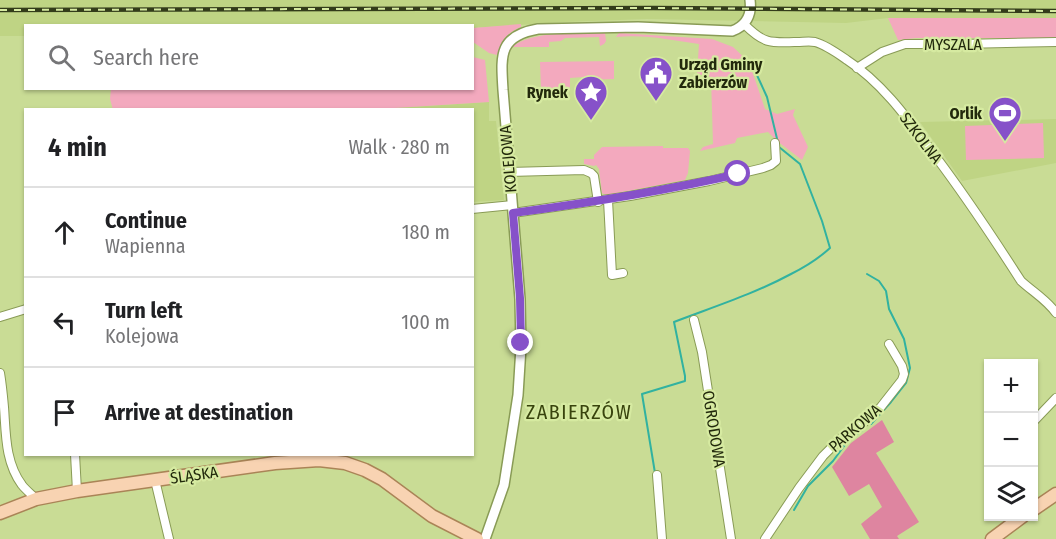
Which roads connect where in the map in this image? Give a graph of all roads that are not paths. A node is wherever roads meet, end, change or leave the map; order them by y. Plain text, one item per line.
1 (750, 0) edge
2 (744, 24) junction
3 (1056, 42) edge
4 (857, 68) junction
5 (775, 143) dead end
6 (509, 172) junction
7 (608, 200) junction
8 (598, 202) junction
9 (474, 209) edge
10 (512, 209) junction
11 (623, 273) dead end
12 (24, 309) edge
13 (1056, 313) edge
14 (0, 317) edge
15 (694, 320) dead end
16 (888, 344) dead end
17 (0, 374) edge
18 (1056, 398) edge
19 (1038, 417) edge
20 (75, 456) edge
21 (657, 475) dead end
22 (155, 480) junction
23 (77, 490) junction
24 (1056, 494) edge
25 (36, 499) junction
26 (1038, 506) edge
27 (0, 513) edge
28 (1016, 521) edge
29 (169, 539) edge
30 (477, 539) edge
31 (486, 539) edge
32 (662, 539) edge
33 (731, 539) edge
34 (765, 539) edge
35 (992, 539) edge

1 - 2 street
2 - 4 street, SZKOLNA
2 - 6 street, KOLEJOWA
3 - 4 street, MYSZALA
4 - 13 street, SZKOLNA
5 - 7 street
6 - 8 street
6 - 10 street, KOLEJOWA
7 - 8 street
7 - 11 street
8 - 10 street
9 - 10 street
10 - 31 street, KOLEJOWA
12 - 14 street
15 - 33 street, OGRODOWA
16 - 34 street, PARKOWA
17 - 25 street
18 - 19 street
20 - 23 street
21 - 32 street
22 - 23 main road, ŚLĄSKA
22 - 29 street
22 - 30 main road, ŚLĄSKA
23 - 25 main road, ŚLĄSKA
24 - 26 main road
25 - 27 main road, ŚLĄSKA
28 - 35 main road

